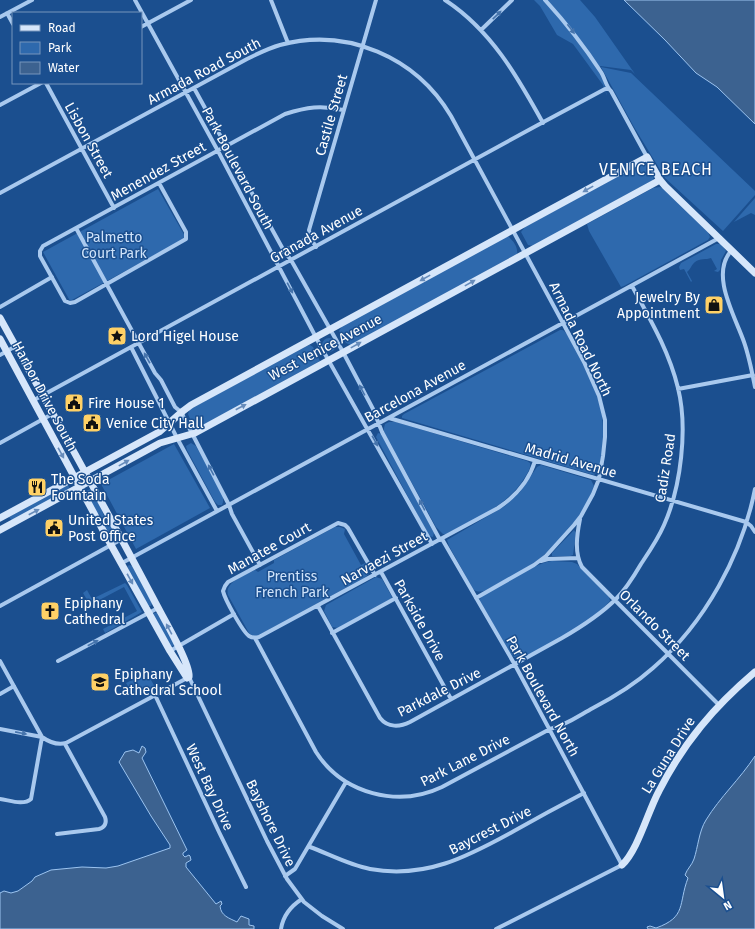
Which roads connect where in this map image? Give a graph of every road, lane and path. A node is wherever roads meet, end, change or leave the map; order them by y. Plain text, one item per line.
1 (32, 0) edge
2 (135, 0) edge
3 (191, 0) edge
4 (271, 0) edge
5 (376, 0) edge
6 (445, 0) edge
7 (512, 0) edge
8 (545, 0) edge
9 (142, 12) edge
10 (142, 12) edge
11 (7, 13) junction
12 (0, 17) edge
13 (12, 22) edge
14 (148, 23) junction
15 (142, 26) edge
16 (481, 30) junction
17 (288, 43) junction
18 (363, 45) junction
19 (39, 84) edge
20 (47, 84) edge
21 (194, 88) junction
22 (609, 89) junction
23 (185, 93) junction
24 (0, 105) edge
25 (344, 110) junction
26 (543, 122) junction
27 (226, 146) junction
28 (82, 149) junction
29 (218, 151) junction
30 (647, 157) junction
31 (475, 160) junction
32 (660, 180) junction
33 (159, 183) junction
34 (0, 193) edge
35 (114, 208) junction
36 (76, 228) junction
37 (513, 230) junction
38 (310, 236) junction
39 (719, 238) junction
40 (316, 247) junction
41 (284, 251) junction
42 (731, 251) junction
43 (525, 253) junction
44 (274, 256) junction
45 (291, 260) junction
46 (279, 267) junction
47 (755, 273) edge
48 (52, 277) junction
49 (106, 284) junction
50 (632, 286) junction
51 (0, 307) edge
52 (0, 318) edge
53 (564, 323) junction
54 (330, 330) junction
55 (316, 337) junction
56 (0, 339) edge
57 (139, 343) junction
58 (16, 346) junction
59 (131, 347) junction
60 (7, 351) junction
61 (343, 352) junction
62 (0, 354) edge
63 (328, 360) junction
64 (753, 375) junction
65 (755, 387) edge
66 (678, 389) junction
67 (42, 395) junction
68 (34, 400) junction
69 (181, 412) junction
70 (54, 413) junction
71 (389, 418) junction
72 (42, 419) junction
73 (169, 423) junction
74 (378, 423) junction
75 (367, 430) junction
76 (192, 434) junction
77 (177, 438) junction
78 (0, 443) edge
79 (535, 461) junction
80 (85, 472) junction
81 (74, 478) junction
82 (599, 479) junction
83 (90, 481) junction
84 (79, 487) junction
85 (755, 489) edge
86 (672, 501) junction
87 (754, 501) edge
88 (229, 505) junction
89 (217, 511) junction
90 (581, 516) junction
91 (0, 518) edge
92 (746, 522) junction
93 (0, 530) edge
94 (755, 532) edge
95 (122, 539) junction
96 (441, 539) junction
97 (432, 544) junction
98 (111, 545) junction
99 (131, 558) junction
100 (578, 558) junction
101 (538, 562) junction
102 (122, 563) junction
103 (260, 565) junction
104 (381, 572) junction
105 (375, 576) junction
106 (396, 598) junction
107 (476, 598) junction
108 (615, 600) junction
109 (0, 606) edge
110 (318, 606) junction
111 (158, 608) junction
112 (149, 613) junction
113 (234, 614) junction
114 (332, 633) junction
115 (255, 638) junction
116 (178, 646) junction
117 (170, 650) junction
118 (668, 654) junction
119 (0, 661) edge
120 (58, 662) dead end
121 (514, 665) junction
122 (755, 672) edge
123 (188, 677) junction
124 (14, 686) junction
125 (0, 694) edge
126 (155, 695) junction
127 (451, 699) junction
128 (719, 705) junction
129 (0, 729) edge
130 (550, 729) junction
131 (42, 737) junction
132 (65, 744) junction
133 (346, 782) junction
134 (584, 792) junction
135 (0, 799) edge
136 (57, 834) dead end
137 (310, 846) junction
138 (622, 864) junction
139 (285, 876) junction
140 (246, 887) dead end
141 (302, 899) junction
142 (281, 929) edge
143 (343, 929) edge
144 (496, 929) edge

1 - 11 street
2 - 10 street, Park Boulevard South
3 - 14 street
4 - 17 street
5 - 18 street, Castile Street
6 - 16 street
16 -> 7 street
8 -> 22 street
9 - 14 street, Park Boulevard South
11 - 12 street
11 - 13 street
14 - 15 street
14 - 23 street, Park Boulevard South
16 - 26 street
17 - 18 street, Armada Road South
17 - 21 street, Armada Road South
18 - 25 street, Castile Street
18 - 31 street, Armada Road South
19 - 24 street
20 - 28 street, Lisbon Street
21 - 23 street, Armada Road South
21 - 27 street, Park Boulevard South
22 - 26 street, Granada Avenue
22 - 30 street
23 - 28 street, Armada Road South
23 - 29 street, Park Boulevard South
25 - 27 street, Menendez Street
25 - 38 street, Castile Street
26 - 31 street, Granada Avenue
27 - 29 street, Menendez Street
27 - 41 street, Park Boulevard South
28 - 34 street, Armada Road South
28 - 35 street, Lisbon Street
29 - 33 street, Menendez Street
29 - 44 street, Park Boulevard South
30 - 32 street
30 -> 37 street, West Venice Avenue
31 - 37 street, Armada Road South
31 - 40 street, Granada Avenue
32 - 39 street
32 - 43 street, West Venice Avenue
33 - 35 street, Menendez Street
33 - 49 street
35 - 36 street, Menendez Street
36 - 48 street, Menendez Street
36 - 49 street
37 - 43 street, Armada Road North
37 -> 54 street, West Venice Avenue
38 - 40 street
38 - 41 street
39 - 42 street
39 - 50 street, Barcelona Avenue
40 - 45 street, Granada Avenue
41 - 44 street
41 - 45 street, Park Boulevard South
42 - 47 street
42 - 64 street
43 - 53 street, Armada Road North
61 -> 43 street, West Venice Avenue
44 - 46 street, Park Boulevard South
45 - 46 street, Granada Avenue
45 - 54 street, Park Boulevard South
46 -> 55 street, Park Boulevard South
46 - 57 street, Granada Avenue
48 - 49 street
48 - 51 street
49 - 57 street
50 - 53 street, Barcelona Avenue
50 - 66 street, Cadiz Road
52 - 58 street, Harbor Drive South
53 - 71 street, Barcelona Avenue
53 - 82 street, Armada Road North
54 - 55 street, West Venice Avenue
54 - 61 street, Park Boulevard North
55 - 63 street, Park Boulevard South
55 - 69 street, West Venice Avenue
56 - 60 street, Harbor Drive South
57 - 59 street, Granada Avenue
69 -> 57 street
58 - 60 street
58 - 67 street, Harbor Drive South
59 - 67 street, Granada Avenue
59 - 73 street
60 - 62 street
60 - 68 street, Harbor Drive South
61 - 63 street, West Venice Avenue
74 -> 61 street, Park Boulevard North
63 - 75 street
76 -> 63 street, West Venice Avenue
64 - 65 street
64 - 66 street
66 - 86 street, Cadiz Road
67 - 68 street, Granada Avenue
67 - 70 street, Harbor Drive South
68 - 72 street, Harbor Drive South
69 - 73 street, West Venice Avenue
69 - 76 street
70 - 72 street
70 - 80 street, Harbor Drive South
71 - 74 street, Barcelona Avenue
71 - 79 street, Madrid Avenue
72 - 78 street
72 -> 81 street, Harbor Drive South
73 - 77 street
73 - 80 street, West Venice Avenue
74 - 75 street, Barcelona Avenue
96 -> 74 street, Park Boulevard North
75 - 88 street, Barcelona Avenue
75 -> 97 street
76 - 77 street, West Venice Avenue
88 -> 76 street
83 -> 77 street, West Venice Avenue
77 - 89 street
79 - 82 street, Madrid Avenue
79 - 96 street, Narvaezi Street
80 - 81 street, West Venice Avenue
80 - 83 street, Harbor Drive South
81 - 84 street, Harbor Drive South
81 - 91 street, West Venice Avenue
82 - 86 street, Madrid Avenue
82 - 90 street, Armada Road North
83 - 84 street, West Venice Avenue
83 - 95 street, Harbor Drive South
93 -> 84 street, West Venice Avenue
84 - 98 street, Harbor Drive South
85 - 87 street, Park Lane Drive
86 - 92 street, Madrid Avenue
86 - 108 street, Cadiz Road
87 - 92 street, Park Lane Drive
88 - 89 street, Barcelona Avenue
88 - 103 street
89 - 99 street, Barcelona Avenue
90 - 100 street
90 - 101 street, Armada Road North
92 - 94 street
92 - 118 street, Park Lane Drive
95 - 98 street
95 - 99 street, Harbor Drive South
96 - 97 street, Narvaezi Street
96 - 107 street, Park Boulevard North
97 - 104 street, Narvaezi Street
98 - 102 street, Harbor Drive South
98 - 109 street
99 - 102 street, Barcelona Avenue
99 - 111 street, Harbor Drive South
100 - 101 street
100 - 108 street, Orlando Street
101 - 107 street, Armada Road North
102 -> 112 street, Harbor Drive South
103 - 105 street, Manatee Court
103 - 113 street, Manatee Court
104 - 105 street, Narvaezi Street
104 - 106 street, Parkside Drive
105 - 110 street, Narvaezi Street
106 - 114 street
106 - 127 street, Parkside Drive
107 - 121 street, Park Boulevard North
108 - 118 street, Orlando Street
108 - 121 street, Cadiz Road
110 - 114 street, Parkdale Drive
110 - 115 street, Narvaezi Street
111 - 112 street
116 -> 111 street, Harbor Drive South
112 - 117 street, Harbor Drive South
120 -> 112 street
113 - 115 street
113 - 116 street
114 - 127 street, Parkdale Drive
115 - 133 street, Park Lane Drive
116 - 117 street
116 - 123 street, Harbor Drive South
117 - 123 street, Harbor Drive South
118 - 128 street, Orlando Street
118 - 130 street, Park Lane Drive
119 - 124 street
121 - 127 street, Parkdale Drive
121 - 130 street, Park Boulevard North
122 - 128 street, La Guna Drive
123 - 126 street
123 - 139 street, Bayshore Drive
124 - 125 street
124 - 131 street
126 - 132 street
126 - 140 street, West Bay Drive
128 - 138 street, La Guna Drive
129 -> 131 street
130 - 133 street, Park Lane Drive
130 - 134 street, Park Boulevard North
131 - 132 street
131 - 135 street
132 - 136 street
133 - 137 street
134 - 137 street, Baycrest Drive
134 - 138 street, Park Boulevard North
137 - 139 street
138 - 144 street
139 - 141 street, Bayshore Drive
141 - 142 street
141 - 143 street, Bayshore Drive

